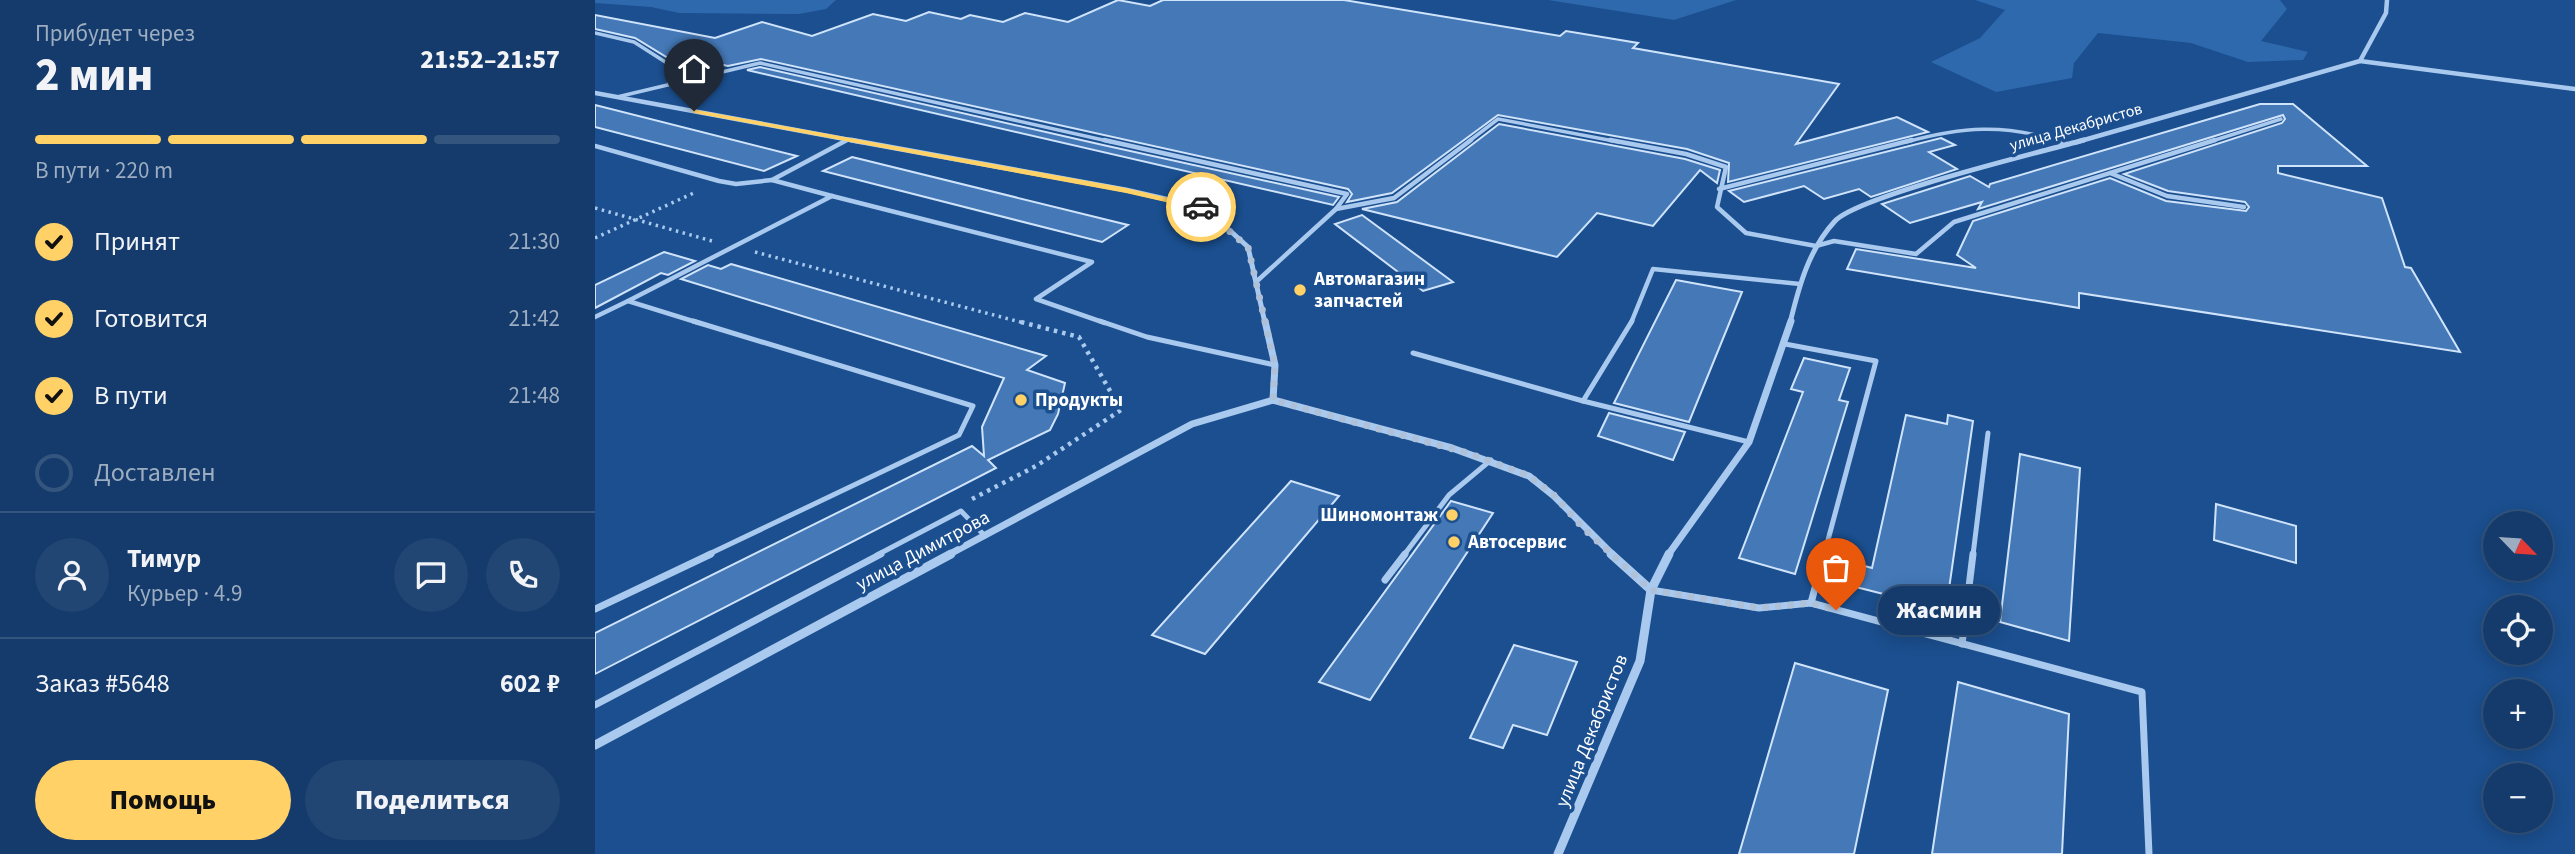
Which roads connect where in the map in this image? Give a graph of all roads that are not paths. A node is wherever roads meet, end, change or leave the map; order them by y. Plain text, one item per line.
1 (2387, 0) edge
2 (595, 33) edge
3 (2360, 61) junction
4 (669, 83) junction
5 (2575, 89) edge
6 (595, 93) edge
7 (617, 97) junction
8 (2281, 119) dead end
9 (848, 139) junction
10 (2067, 144) junction
11 (595, 146) edge
12 (2111, 173) junction
13 (772, 180) junction
14 (1719, 189) junction
15 (832, 196) junction
16 (2244, 206) dead end
17 (1336, 209) junction
18 (1816, 246) junction
19 (1256, 282) junction
20 (1800, 284) junction
21 (628, 301) junction
22 (595, 317) edge
23 (1785, 344) junction
24 (1413, 354) dead end
25 (1275, 365) junction
26 (1273, 400) junction
27 (1583, 401) junction
28 (1988, 433) dead end
29 (1749, 442) junction
30 (1491, 460) junction
31 (985, 536) junction
32 (1385, 580) dead end
33 (1651, 590) junction
34 (1811, 603) junction
35 (595, 610) edge
36 (1962, 644) junction
37 (595, 705) edge
38 (595, 745) edge
39 (1558, 854) edge
40 (2149, 854) edge

1 - 3 street
2 - 4 lane
3 - 5 street, улица Декабристов
3 - 10 street, улица Декабристов
4 - 7 lane
4 - 17 lane
6 - 7 street
7 - 9 street
8 - 12 lane
9 - 13 lane
9 - 19 street
10 - 14 lane
10 - 18 street, улица Декабристов
11 - 13 lane
12 - 16 lane
12 - 18 lane
13 - 15 lane
14 - 17 lane
14 - 18 lane
15 - 21 lane
15 - 25 lane
17 - 19 lane
18 - 20 street, улица Декабристов
19 - 25 street
20 - 23 street, улица Декабристов
20 - 27 lane
21 - 22 lane
21 - 35 lane
23 - 29 street, улица Декабристов
23 - 34 lane
24 - 27 lane
25 - 26 street
26 - 30 street
26 - 31 street, улица Димитрова
27 - 29 lane
28 - 36 lane
29 - 33 street, улица Декабристов
30 - 32 lane
30 - 33 street
31 - 37 lane
31 - 38 street, улица Димитрова
33 - 34 lane
33 - 39 street, улица Декабристов
34 - 36 lane
36 - 40 lane

